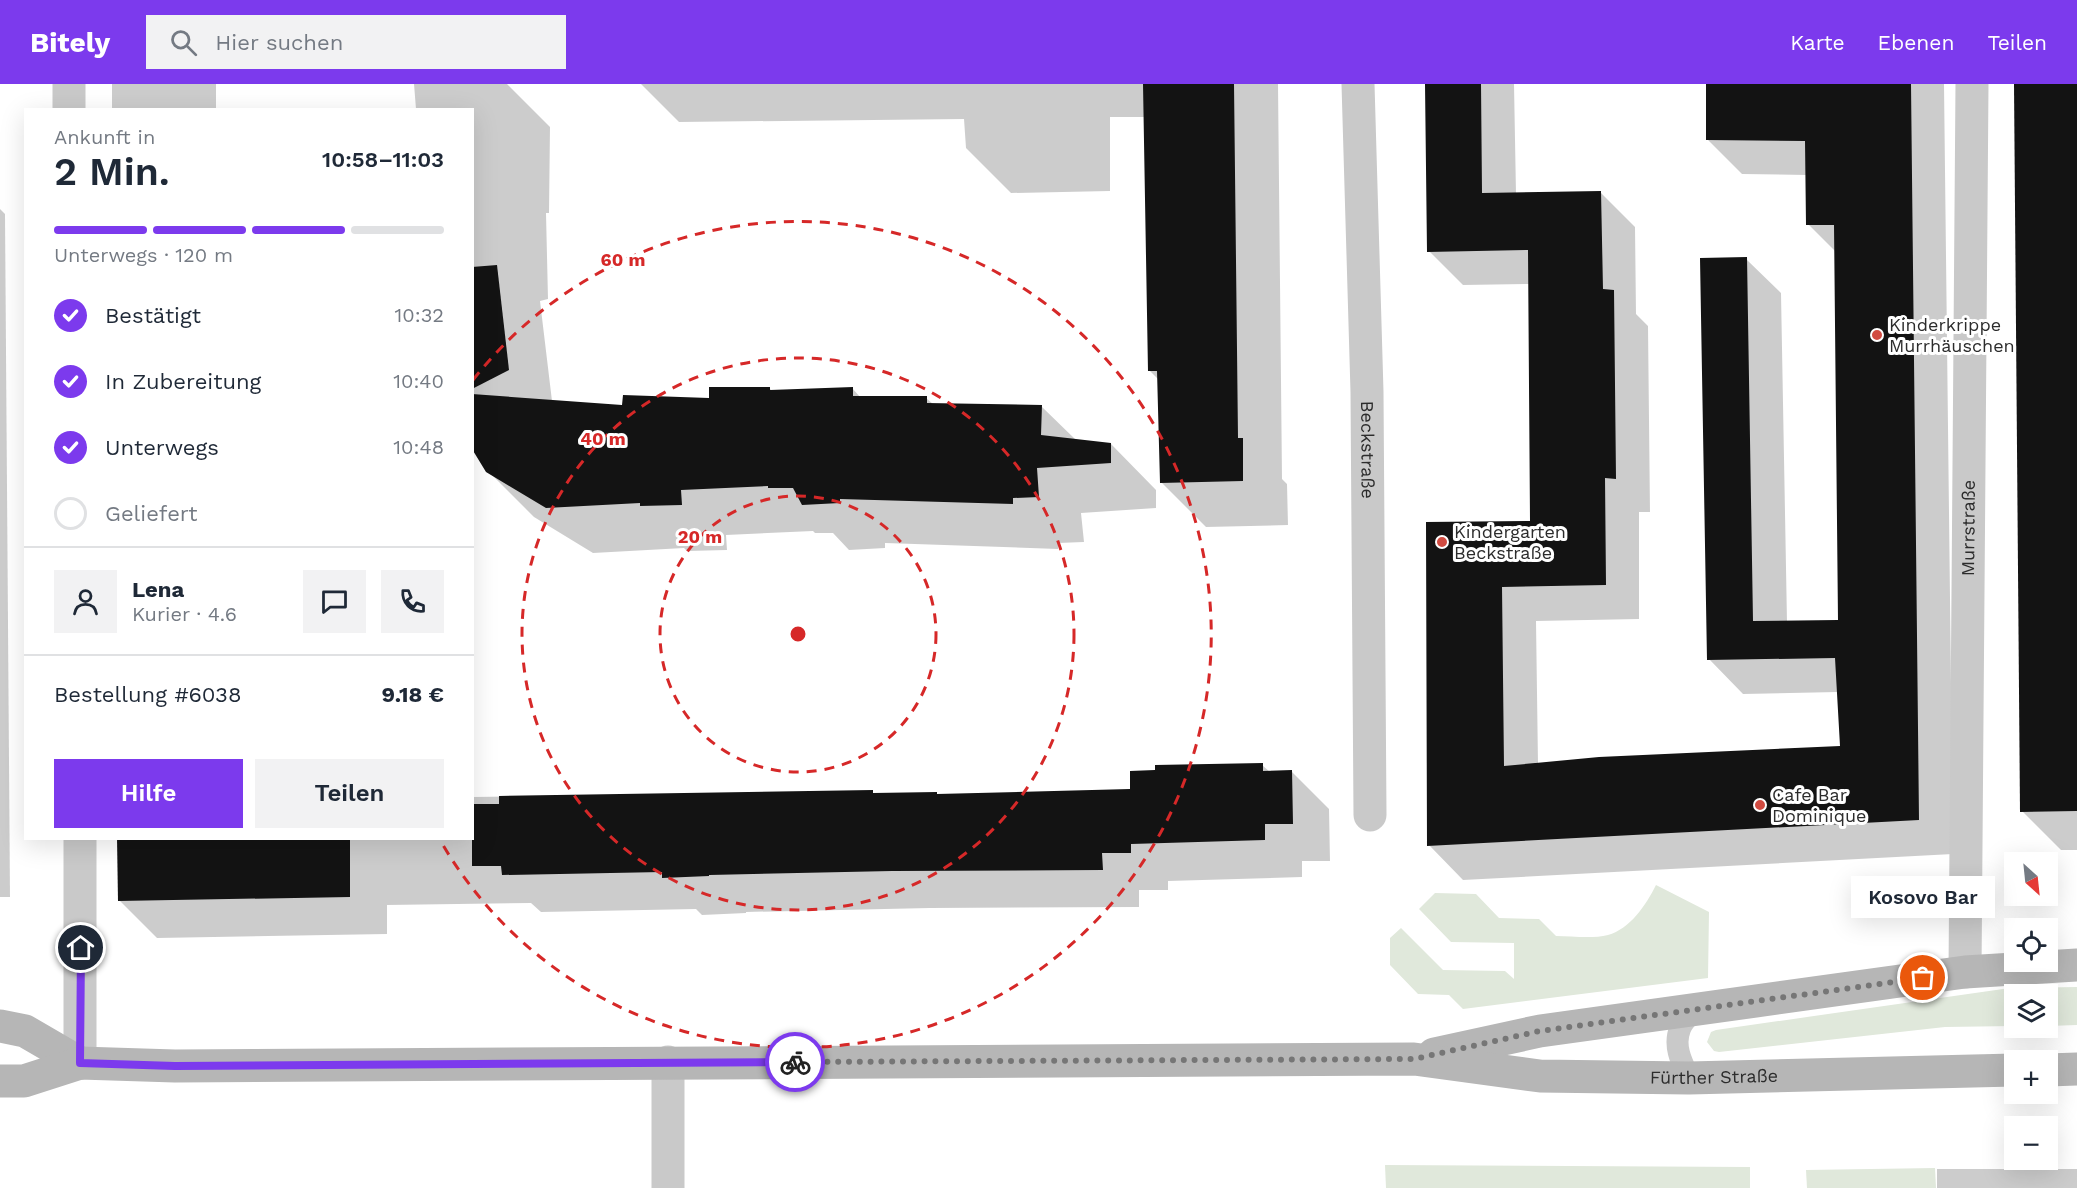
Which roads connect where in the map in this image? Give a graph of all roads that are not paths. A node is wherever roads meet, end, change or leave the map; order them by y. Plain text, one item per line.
1 (69, 84) edge
2 (1358, 84) edge
3 (1972, 84) edge
4 (69, 108) edge
5 (1370, 815) dead end
6 (80, 840) edge
7 (2077, 965) edge
8 (1965, 972) junction
9 (1695, 1009) junction
10 (0, 1026) edge
11 (1414, 1059) junction
12 (668, 1062) junction
13 (80, 1063) junction
14 (2077, 1069) edge
15 (2004, 1070) edge
16 (2058, 1070) edge
17 (1689, 1078) junction
18 (0, 1081) edge
19 (668, 1188) edge

1 - 4 street
2 - 5 street, Beckstraße
3 - 8 street, Murrstraße
6 - 13 street
7 - 8 main road, Fürther Straße
8 - 9 main road, Fürther Straße
9 - 11 main road, Fürther Straße
9 - 17 lane
10 - 13 main road, Fürther Straße
11 - 12 main road, Fürther Straße
11 - 17 main road, Fürther Straße
12 - 13 main road, Fürther Straße
12 - 19 street
13 - 18 main road, Fürther Straße
14 - 16 main road
15 - 17 main road, Fürther Straße

